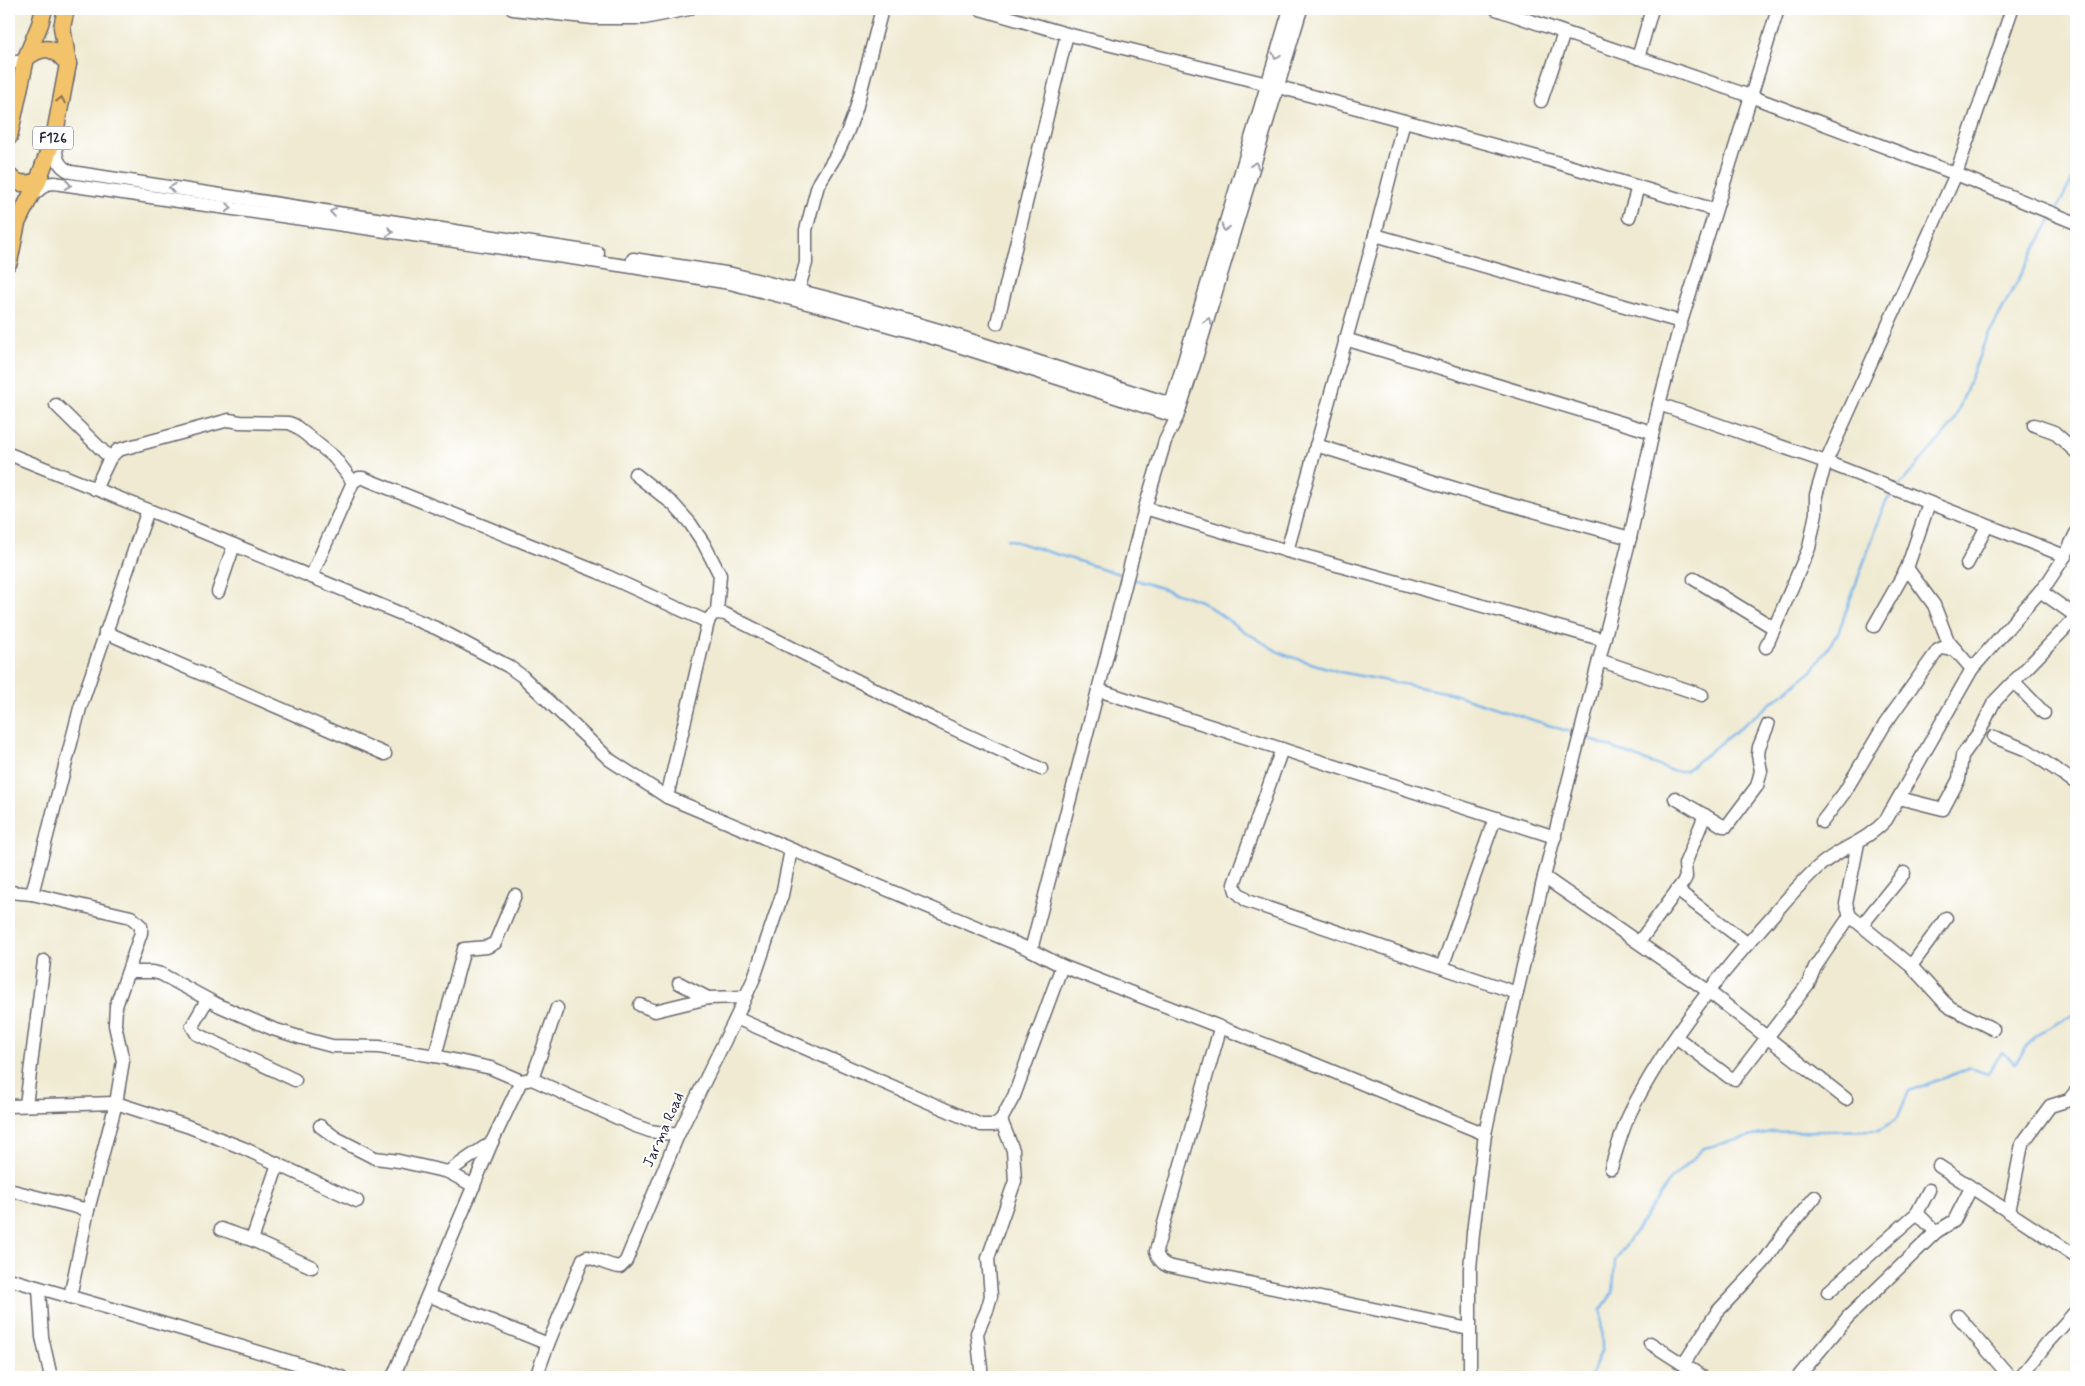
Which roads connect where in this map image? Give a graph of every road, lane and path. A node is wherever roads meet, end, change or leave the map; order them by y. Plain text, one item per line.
1 (44, 9) edge
2 (66, 9) edge
3 (513, 9) edge
4 (689, 9) edge
5 (882, 9) edge
6 (980, 9) edge
7 (1290, 9) edge
8 (1301, 9) edge
9 (1496, 9) edge
10 (1652, 9) edge
11 (1778, 9) edge
12 (2012, 9) edge
13 (1564, 32) junction
14 (1067, 34) junction
15 (1638, 58) junction
16 (26, 60) junction
17 (9, 62) edge
18 (68, 64) junction
19 (1273, 86) junction
20 (1750, 96) junction
21 (12, 98) edge
22 (1541, 101) dead end
23 (1404, 121) junction
24 (55, 133) junction
25 (9, 137) edge
26 (1956, 174) junction
27 (9, 176) edge
28 (38, 181) junction
29 (1638, 187) junction
30 (27, 202) junction
31 (1715, 210) junction
32 (1629, 217) dead end
33 (2076, 223) edge
34 (1375, 235) junction
35 (9, 262) edge
36 (798, 291) junction
37 (1681, 322) junction
38 (997, 323) dead end
39 (1344, 339) junction
40 (1178, 381) junction
41 (1141, 401) junction
42 (1659, 404) junction
43 (56, 405) dead end
44 (1174, 411) junction
45 (2034, 425) dead end
46 (1652, 432) junction
47 (1166, 437) junction
48 (1316, 445) junction
49 (2076, 452) edge
50 (9, 454) edge
51 (110, 458) junction
52 (1826, 462) junction
53 (635, 474) dead end
54 (353, 482) junction
55 (95, 489) junction
56 (1929, 503) junction
57 (1145, 508) junction
58 (148, 510) junction
59 (1987, 526) junction
60 (2076, 533) edge
61 (1630, 538) junction
62 (234, 545) junction
63 (1287, 550) junction
64 (2064, 556) junction
65 (1967, 564) dead end
66 (1907, 568) junction
67 (311, 577) junction
68 (1694, 579) dead end
69 (2040, 590) junction
70 (218, 592) dead end
71 (2076, 616) edge
72 (712, 617) junction
73 (1874, 626) dead end
74 (1774, 628) junction
75 (105, 632) junction
76 (1604, 640) junction
77 (1766, 647) dead end
78 (1955, 650) junction
79 (1599, 660) junction
80 (1972, 669) junction
81 (2014, 682) junction
82 (1098, 690) junction
83 (1702, 695) dead end
84 (2044, 713) dead end
85 (1768, 725) dead end
86 (1994, 737) dead end
87 (1282, 750) junction
88 (385, 754) dead end
89 (1041, 769) dead end
90 (2076, 783) edge
91 (667, 797) junction
92 (1676, 798) dead end
93 (1900, 798) junction
94 (1705, 815) junction
95 (1495, 818) junction
96 (1822, 822) dead end
97 (1555, 837) junction
98 (1858, 843) junction
99 (791, 850) junction
100 (1904, 873) dead end
101 (1544, 877) junction
102 (1677, 890) junction
103 (9, 892) edge
104 (32, 894) junction
105 (515, 895) dead end
106 (1850, 916) junction
107 (1946, 918) dead end
108 (1862, 925) junction
109 (1639, 942) junction
110 (1748, 944) junction
111 (1031, 950) junction
112 (44, 961) dead end
113 (1062, 966) junction
114 (1911, 966) junction
115 (1442, 967) junction
116 (128, 972) junction
117 (679, 983) dead end
118 (1708, 991) junction
119 (1517, 994) junction
120 (746, 997) junction
121 (708, 998) junction
122 (208, 1000) junction
123 (640, 1005) dead end
124 (557, 1008) dead end
125 (736, 1018) junction
126 (1220, 1029) junction
127 (1993, 1029) dead end
128 (1676, 1037) junction
129 (1768, 1038) junction
130 (435, 1056) junction
131 (295, 1080) dead end
132 (526, 1080) junction
133 (2076, 1091) edge
134 (1846, 1098) dead end
135 (116, 1104) junction
136 (26, 1105) junction
137 (9, 1106) edge
138 (1001, 1120) junction
139 (320, 1126) dead end
140 (1485, 1134) junction
141 (678, 1135) junction
142 (492, 1142) junction
143 (278, 1164) junction
144 (1939, 1166) dead end
145 (1611, 1168) dead end
146 (448, 1172) junction
147 (474, 1186) junction
148 (1971, 1188) junction
149 (9, 1190) edge
150 (1929, 1190) dead end
151 (1815, 1197) dead end
152 (357, 1201) dead end
153 (88, 1210) junction
154 (2009, 1212) junction
155 (1917, 1213) junction
156 (221, 1229) dead end
157 (1936, 1232) junction
158 (252, 1240) junction
159 (2073, 1249) edge
160 (312, 1267) dead end
161 (9, 1279) edge
162 (39, 1288) junction
163 (1828, 1292) dead end
164 (428, 1295) junction
165 (70, 1297) junction
166 (2076, 1311) edge
167 (1958, 1316) dead end
168 (1470, 1329) junction
169 (1650, 1343) dead end
170 (548, 1344) junction
171 (1683, 1365) junction
172 (316, 1374) edge
173 (51, 1377) edge
174 (340, 1377) edge
175 (393, 1377) edge
176 (536, 1377) edge
177 (982, 1377) edge
178 (1470, 1377) edge
179 (1702, 1377) edge
180 (1798, 1377) edge
181 (2010, 1377) edge
182 (2021, 1377) edge

1 - 16 main road, F126
2 - 18 main road, F126
3 - 4 street
5 - 36 street
6 - 14 street
7 -> 19 street
8 - 19 street
9 - 13 street
10 - 15 street
11 - 20 street
12 - 26 street
13 - 15 street
13 - 22 street
14 - 19 street
14 - 38 street
15 - 20 street
16 - 17 street
16 - 18 main road
16 - 21 main road, F126
24 -> 18 main road, F126
19 - 23 street
19 -> 40 street
44 -> 19 street
20 - 26 street
20 - 31 street
21 - 25 main road, F126
23 - 29 street
23 - 34 street
24 - 28 main road, F126
36 -> 24 street
26 - 33 street
26 - 52 street
27 - 28 main road
28 - 30 main road, F126
29 - 31 street
29 - 32 street
30 - 35 main road, F126
30 -> 41 street
31 - 37 street
34 - 37 street
34 - 39 street
36 - 41 street
37 - 42 street
39 - 46 street
39 - 48 street
40 - 41 street
40 - 44 street
41 - 44 street
41 - 47 street
42 - 46 street
42 - 52 street
43 - 51 street
44 - 47 street
45 - 49 street
46 - 61 street
47 - 57 street
48 - 61 street
48 - 63 street
50 - 55 street
51 - 54 street
51 - 55 street
52 - 56 street
52 - 74 street
53 - 72 street
54 - 67 street
54 - 72 street
55 - 58 street
56 - 59 street
56 - 66 street
57 - 63 street
57 - 82 street
58 - 62 street
58 - 75 street
59 - 64 street
59 - 65 street
60 - 64 street
61 - 76 street
62 - 67 street
62 - 70 street
63 - 76 street
64 - 69 street
66 - 73 street
66 - 78 street
67 - 91 street
68 - 74 street
69 - 71 street
69 - 80 street
71 - 81 street
72 - 89 street
72 - 91 street
74 - 77 street
75 - 88 street
75 - 104 street
76 - 79 street
78 - 80 street
78 - 96 street
79 - 83 street
79 - 97 street
80 - 93 street
81 - 84 street
81 - 93 street
82 - 87 street
82 - 111 street
85 - 94 street
86 - 90 street
87 - 95 street
87 - 115 street
91 - 99 street
92 - 94 street
93 - 98 street
94 - 102 street
95 - 97 street
95 - 115 street
97 - 101 street
98 - 106 street
98 - 110 street
99 - 111 street
99 - 120 street, Jarma Road
100 - 108 street
101 - 109 street
101 - 119 street
102 - 109 street
102 - 110 street
103 - 104 street
104 - 116 street
105 - 130 street
106 - 108 street
106 - 129 street
107 - 114 street
108 - 114 street
109 - 118 street
110 - 118 street
111 - 113 street
112 - 136 street
113 - 126 street
113 - 138 street
114 - 127 street
115 - 119 street
116 - 122 street
116 - 135 street
117 - 121 street
118 - 128 street
118 - 129 street
119 - 140 street
120 - 121 street
120 - 125 street, Jarma Road
121 - 123 street
122 - 130 street
122 - 131 street
124 - 132 street
125 - 138 street
125 - 141 street, Jarma Road
126 - 140 street
126 - 168 street
128 - 129 street
128 - 145 street
129 - 134 street
130 - 132 street
132 - 141 street
132 - 142 street
133 - 154 street
135 - 136 street
135 - 143 street
135 - 153 street
136 - 137 street
138 - 177 street
139 - 146 street
140 - 168 street
141 - 170 street, Jarma Road
142 - 146 street
142 - 147 street
143 - 152 street
143 - 158 street
144 - 148 street
146 - 147 street
147 - 164 street
148 - 154 street
148 - 157 street
149 - 153 street
150 - 155 street
151 - 171 street
153 - 165 street
154 - 159 street
155 - 157 street
155 - 163 street
156 - 158 street
157 - 180 street
158 - 160 street
161 - 162 street
162 - 165 street
162 - 173 street
164 - 170 street
164 - 175 street
165 - 172 street
166 - 182 street
167 - 181 street
168 - 178 street
169 - 171 street
170 - 176 street, Jarma Road
171 - 179 street
172 - 174 street

